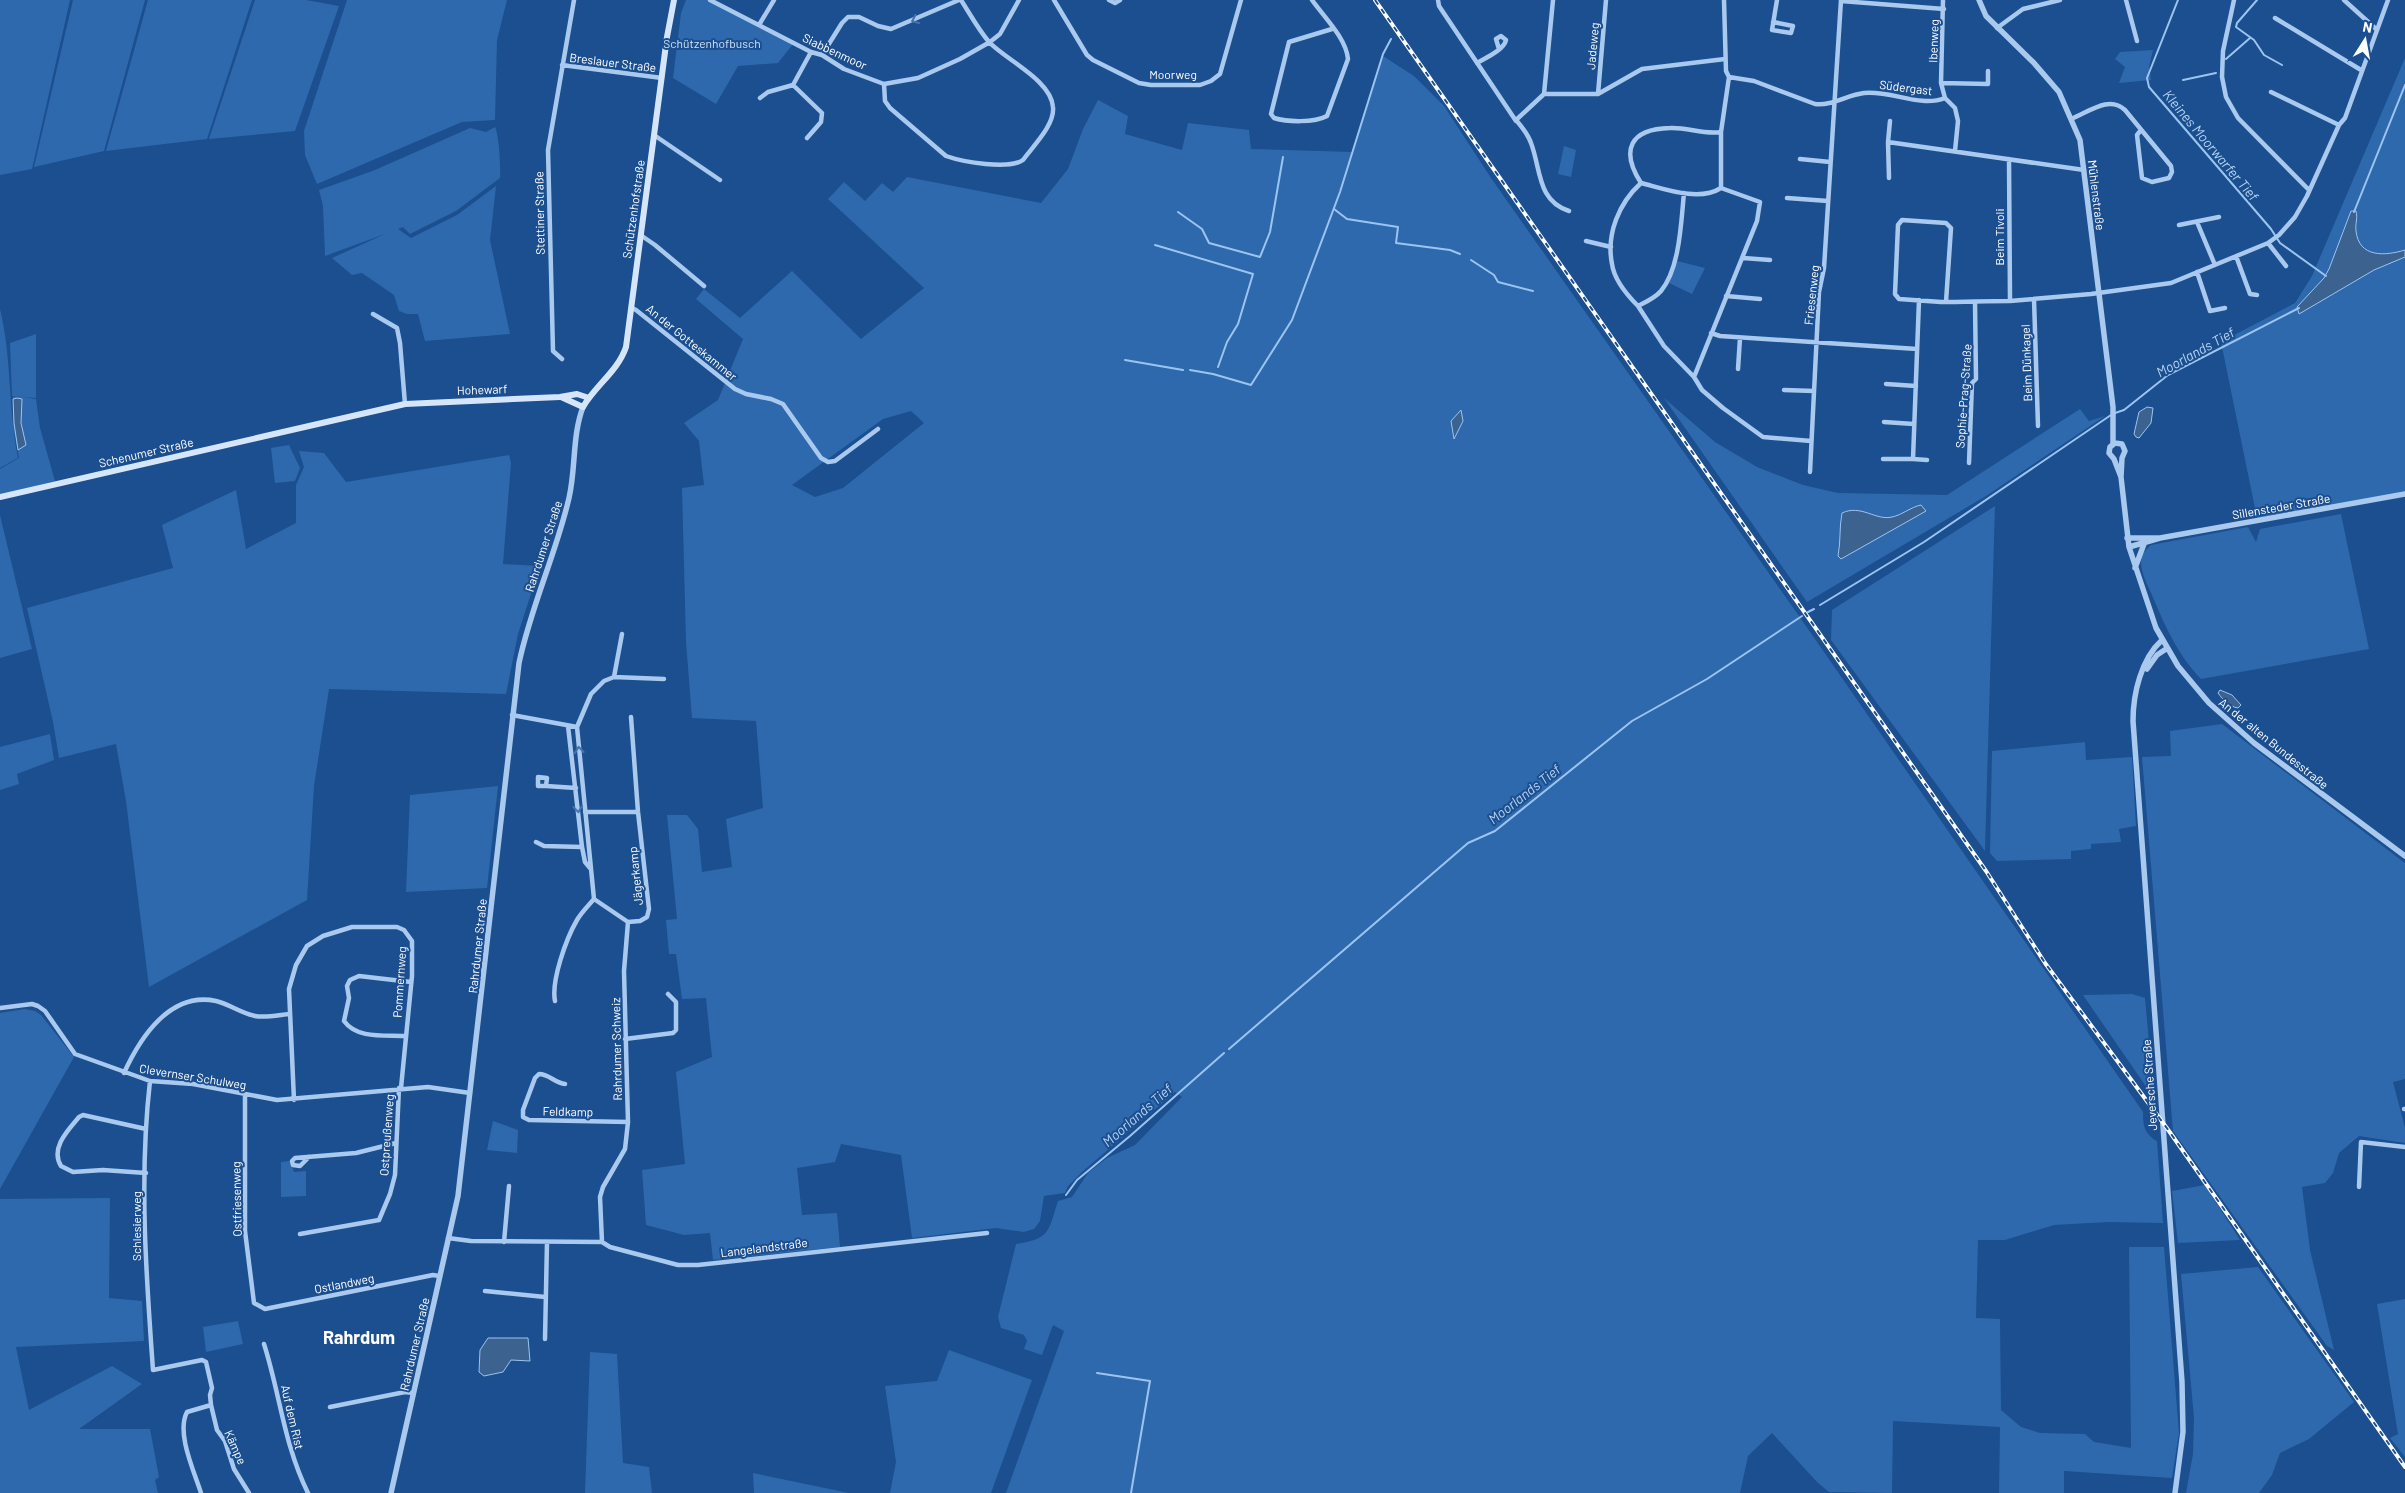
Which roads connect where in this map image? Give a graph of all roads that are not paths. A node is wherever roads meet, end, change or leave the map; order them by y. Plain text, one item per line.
1 (574, 0) edge
2 (674, 0) edge
3 (710, 0) edge
4 (774, 0) edge
5 (960, 0) edge
6 (1020, 0) edge
7 (1054, 0) edge
8 (1109, 0) edge
9 (1120, 0) edge
10 (1241, 0) edge
11 (1312, 0) edge
12 (1438, 0) edge
13 (1553, 0) edge
14 (1606, 0) edge
15 (1724, 0) edge
16 (1777, 0) edge
17 (1841, 0) edge
18 (1943, 0) edge
19 (1979, 0) edge
20 (2060, 0) edge
21 (2126, 0) edge
22 (2234, 0) edge
23 (2344, 0) edge
24 (2388, 0) edge
25 (1944, 9) junction
26 (2275, 18) dead end
27 (1773, 22) junction
28 (759, 25) junction
29 (1997, 28) junction
30 (1332, 29) junction
31 (2376, 29) junction
32 (2136, 41) dead end
33 (990, 42) junction
34 (1499, 49) dead end
35 (811, 52) junction
36 (822, 55) junction
37 (1725, 59) junction
38 (1477, 63) junction
39 (562, 65) junction
40 (2361, 70) junction
41 (1988, 71) dead end
42 (1729, 77) junction
43 (662, 78) junction
44 (1941, 83) junction
45 (884, 84) junction
46 (793, 85) junction
47 (2271, 92) dead end
48 (1544, 94) junction
49 (1598, 94) junction
50 (760, 98) dead end
51 (1945, 98) junction
52 (1833, 101) junction
53 (2071, 118) junction
54 (1516, 120) junction
55 (1890, 121) dead end
56 (2339, 125) junction
57 (2141, 130) junction
58 (1721, 132) junction
59 (654, 135) junction
60 (807, 138) dead end
61 (1888, 142) junction
62 (1955, 151) junction
63 (1800, 160) dead end
64 (2009, 160) junction
65 (1830, 162) junction
66 (2084, 170) junction
67 (1889, 178) dead end
68 (720, 180) dead end
69 (1641, 183) junction
70 (1722, 188) junction
71 (2309, 190) junction
72 (1684, 193) junction
73 (1787, 198) dead end
74 (1828, 201) junction
75 (1569, 211) dead end
76 (2219, 217) dead end
77 (2197, 222) junction
78 (2179, 225) dead end
79 (642, 236) junction
80 (1586, 241) dead end
81 (2268, 244) junction
82 (1611, 247) junction
83 (2236, 256) junction
84 (1742, 258) junction
85 (1770, 260) dead end
86 (2215, 265) junction
87 (2286, 266) dead end
88 (2197, 272) junction
89 (704, 286) dead end
90 (2099, 292) junction
91 (2257, 295) dead end
92 (1726, 296) junction
93 (1760, 299) dead end
94 (2034, 299) junction
95 (1919, 300) junction
96 (2010, 301) junction
97 (1946, 302) junction
98 (1975, 302) junction
99 (1638, 306) junction
100 (632, 308) junction
101 (2225, 308) dead end
102 (373, 314) dead end
103 (1711, 333) junction
104 (1740, 338) junction
105 (1816, 343) junction
106 (1917, 349) junction
107 (562, 359) dead end
108 (1738, 368) dead end
109 (1694, 377) junction
110 (1886, 384) dead end
111 (1916, 386) junction
112 (1784, 390) dead end
113 (1814, 392) junction
114 (560, 397) junction
115 (589, 398) junction
116 (405, 404) junction
117 (583, 407) junction
118 (1884, 422) dead end
119 (1914, 424) junction
120 (2038, 426) dead end
121 (298, 429) joint
122 (878, 429) dead end
123 (1811, 441) junction
124 (2116, 443) junction
125 (2122, 458) junction
126 (1883, 459) dead end
127 (1913, 459) junction
128 (2114, 459) junction
129 (1927, 460) dead end
130 (1969, 463) dead end
131 (1810, 472) dead end
132 (2121, 477) junction
133 (2405, 494) edge
134 (0, 497) edge
135 (2127, 538) junction
136 (2160, 538) junction
137 (2144, 544) junction
138 (2129, 547) junction
139 (2135, 568) junction
140 (622, 634) dead end
141 (2162, 640) junction
142 (2166, 649) junction
143 (2141, 676) junction
144 (614, 677) junction
145 (664, 679) dead end
146 (512, 715) junction
147 (631, 717) dead end
148 (568, 726) junction
149 (577, 727) junction
150 (546, 786) dead end
151 (576, 788) junction
152 (585, 812) junction
153 (638, 812) junction
154 (536, 842) dead end
155 (582, 847) junction
156 (2405, 856) edge
157 (590, 868) junction
158 (594, 899) junction
159 (628, 922) junction
160 (411, 982) junction
161 (668, 994) dead end
162 (554, 1002) dead end
163 (0, 1008) edge
164 (289, 1014) junction
165 (404, 1036) junction
166 (625, 1040) junction
167 (124, 1073) junction
168 (150, 1081) junction
169 (565, 1084) dead end
170 (400, 1088) junction
171 (470, 1093) junction
172 (245, 1094) junction
173 (294, 1100) junction
174 (628, 1122) junction
175 (146, 1129) junction
176 (396, 1143) junction
177 (2405, 1148) edge
178 (309, 1157) dead end
179 (146, 1173) junction
180 (509, 1186) dead end
181 (2359, 1187) dead end
182 (987, 1233) dead end
183 (300, 1234) dead end
184 (448, 1238) junction
185 (504, 1242) junction
186 (547, 1242) junction
187 (602, 1242) junction
188 (439, 1276) junction
189 (485, 1291) dead end
190 (545, 1298) junction
191 (254, 1303) joint
192 (545, 1339) dead end
193 (264, 1344) dead end
194 (153, 1370) joint
195 (413, 1393) junction
196 (211, 1406) junction
197 (330, 1407) dead end
198 (392, 1491) edge
199 (201, 1493) edge
200 (248, 1493) edge
201 (308, 1493) edge
202 (2175, 1493) edge

1 - 39 street, Stettiner Straße
2 - 43 main road, Schützenhofstraße
3 - 28 street, Siabbenmoor
4 - 28 street
5 - 33 street
5 -> 36 street
6 - 33 street
7 - 10 street, Moorweg
8 - 9 street
11 - 30 street
12 - 38 street
13 - 48 street
14 - 49 street, Jadeweg
15 - 37 street
16 - 27 street
17 - 25 street
17 - 52 street, Friesenweg
18 - 25 street, Ibenweg
19 - 29 street, Mühlenstraße
20 - 29 street
21 - 32 street
22 - 71 street
23 - 31 street
24 - 31 street
25 - 44 street, Ibenweg
26 - 40 street
27 - 27 street
28 - 35 street, Siabbenmoor
29 - 53 street, Mühlenstraße
30 - 30 street
31 - 40 street
33 - 45 street
33 - 45 street
34 - 38 street
35 - 36 street, Siabbenmoor
35 - 46 street
36 - 45 street, Siabbenmoor
37 - 42 street
37 - 49 street
38 - 54 street
39 - 43 street, Breslauer Straße
39 - 107 street, Stettiner Straße
40 - 56 street
41 - 44 street
42 - 52 street, Südergast
42 - 58 street
43 - 59 main road, Schützenhofstraße
44 - 51 street, Ibenweg
46 - 50 street
46 - 60 street
47 - 56 street
48 - 49 street
48 - 54 street
51 - 52 street, Südergast
51 - 62 street, Südergast
52 - 65 street, Friesenweg
53 - 57 street
53 - 66 street, Mühlenstraße
54 - 75 street
55 - 61 street
56 - 71 street
57 - 57 street
58 - 69 street
58 - 70 street
59 - 68 street
59 - 79 main road, Schützenhofstraße
61 - 62 street
61 - 67 street
62 - 64 street
63 - 65 street
64 - 66 street
64 - 96 street, Beim Tivoli
65 - 74 street, Friesenweg
66 - 90 street, Mühlenstraße
69 - 72 street
69 - 82 street
70 - 72 street
70 - 84 street
71 - 81 street
72 - 99 street
73 - 74 street
74 - 105 street, Friesenweg
76 - 77 street
77 - 78 street
77 - 86 street
79 - 89 street
79 - 100 main road, Schützenhofstraße
80 - 82 street
81 - 83 street
81 - 87 street
82 - 99 street
83 - 86 street
83 - 91 street
84 - 85 street
84 - 92 street
86 - 88 street
88 - 90 street
88 - 101 street
90 - 94 street
90 - 124 street, Mühlenstraße
92 - 93 street
92 - 103 street
94 - 96 street
94 - 120 street, Beim Dünkagel
95 - 97 street
95 - 97 street
95 - 106 street
96 - 98 street
97 - 98 street
98 - 130 street, Sophie-Prag-Straße
99 - 109 street
100 - 115 main road, Schützenhofstraße
100 - 122 street, An der Gotteskammer
102 - 116 street
103 - 104 street
103 - 109 street
104 - 105 street
104 - 108 street
105 - 106 street
105 - 113 street, Friesenweg
106 - 111 street
109 - 123 street
110 - 111 street
111 - 119 street
112 - 113 street
113 - 123 street, Friesenweg
114 - 115 main road, Hohewarf
114 - 116 main road, Hohewarf
114 - 117 main road, Hohewarf
115 - 117 main road, Schützenhofstraße
116 - 121 main road, Hohewarf
117 - 146 street, Rahrdumer Straße
118 - 119 street
119 - 127 street
121 - 134 main road, Schenumer Straße
123 - 131 street, Friesenweg
124 - 125 street
124 - 128 street
125 - 128 street
125 - 132 street
126 - 127 street
127 - 129 street
128 - 132 street
132 - 135 street
133 - 136 street, Sillensteder Straße
135 - 136 street, Sillensteder Straße
135 - 138 street, An der alten Bundesstraße
136 - 137 street, Sillensteder Straße
137 - 138 street, Sillensteder Straße
137 - 139 street
138 - 139 street, An der alten Bundesstraße
139 - 141 street, An der alten Bundesstraße
140 - 144 street
141 - 142 street, An der alten Bundesstraße
141 - 143 street, Jeversche Straße
142 - 143 street, Jeversche Straße
142 - 156 street, An der alten Bundesstraße
143 - 202 street, Jeversche Straße
144 - 145 street
144 - 149 street
146 - 148 street
146 - 171 street, Rahrdumer Straße
147 - 153 street, Jägerkamp
148 - 149 street
148 - 151 street
152 -> 149 street
150 - 151 street
151 -> 155 street
152 - 153 street
152 - 157 street
153 - 159 street, Jägerkamp
154 - 155 street
155 - 157 street
157 - 158 street
158 - 159 street
158 - 162 street
159 - 166 street, Rahrdumer Schweiz
160 - 164 street, Pommernweg
160 - 165 street, Pommernweg
160 - 165 street
161 - 166 street
163 - 167 street, Clevernser Schulweg
164 - 167 street
164 - 173 street, Pommernweg
165 - 170 street, Pommernweg
166 - 174 street, Rahrdumer Schweiz
167 - 168 street, Clevernser Schulweg
168 - 172 street, Clevernser Schulweg
168 - 175 street, Schlesierweg
169 - 174 street, Feldkamp
170 - 171 street, Clevernser Schulweg
170 - 173 street, Clevernser Schulweg
170 - 176 street, Ostpreußenweg
171 - 184 street, Rahrdumer Straße
172 - 173 street, Clevernser Schulweg
172 - 191 street, Ostfriesenweg
174 - 187 street, Rahrdumer Schweiz
175 - 179 street, Schlesierweg
175 - 179 street
176 - 178 street
176 - 183 street, Ostpreußenweg
177 - 181 street
179 - 194 street, Schlesierweg
180 - 185 street
182 - 187 street, Langelandstraße
184 - 185 street, Langelandstraße
184 - 188 street, Rahrdumer Straße
185 - 186 street, Langelandstraße
186 - 187 street, Langelandstraße
186 - 190 street
188 - 191 street, Ostlandweg
188 - 195 street, Rahrdumer Straße
189 - 190 street
190 - 192 street
193 - 201 street, Auf dem Rist
194 - 196 street, Kämpe
195 - 197 street
195 - 198 street, Rahrdumer Straße
196 - 199 street
196 - 200 street, Kämpe

